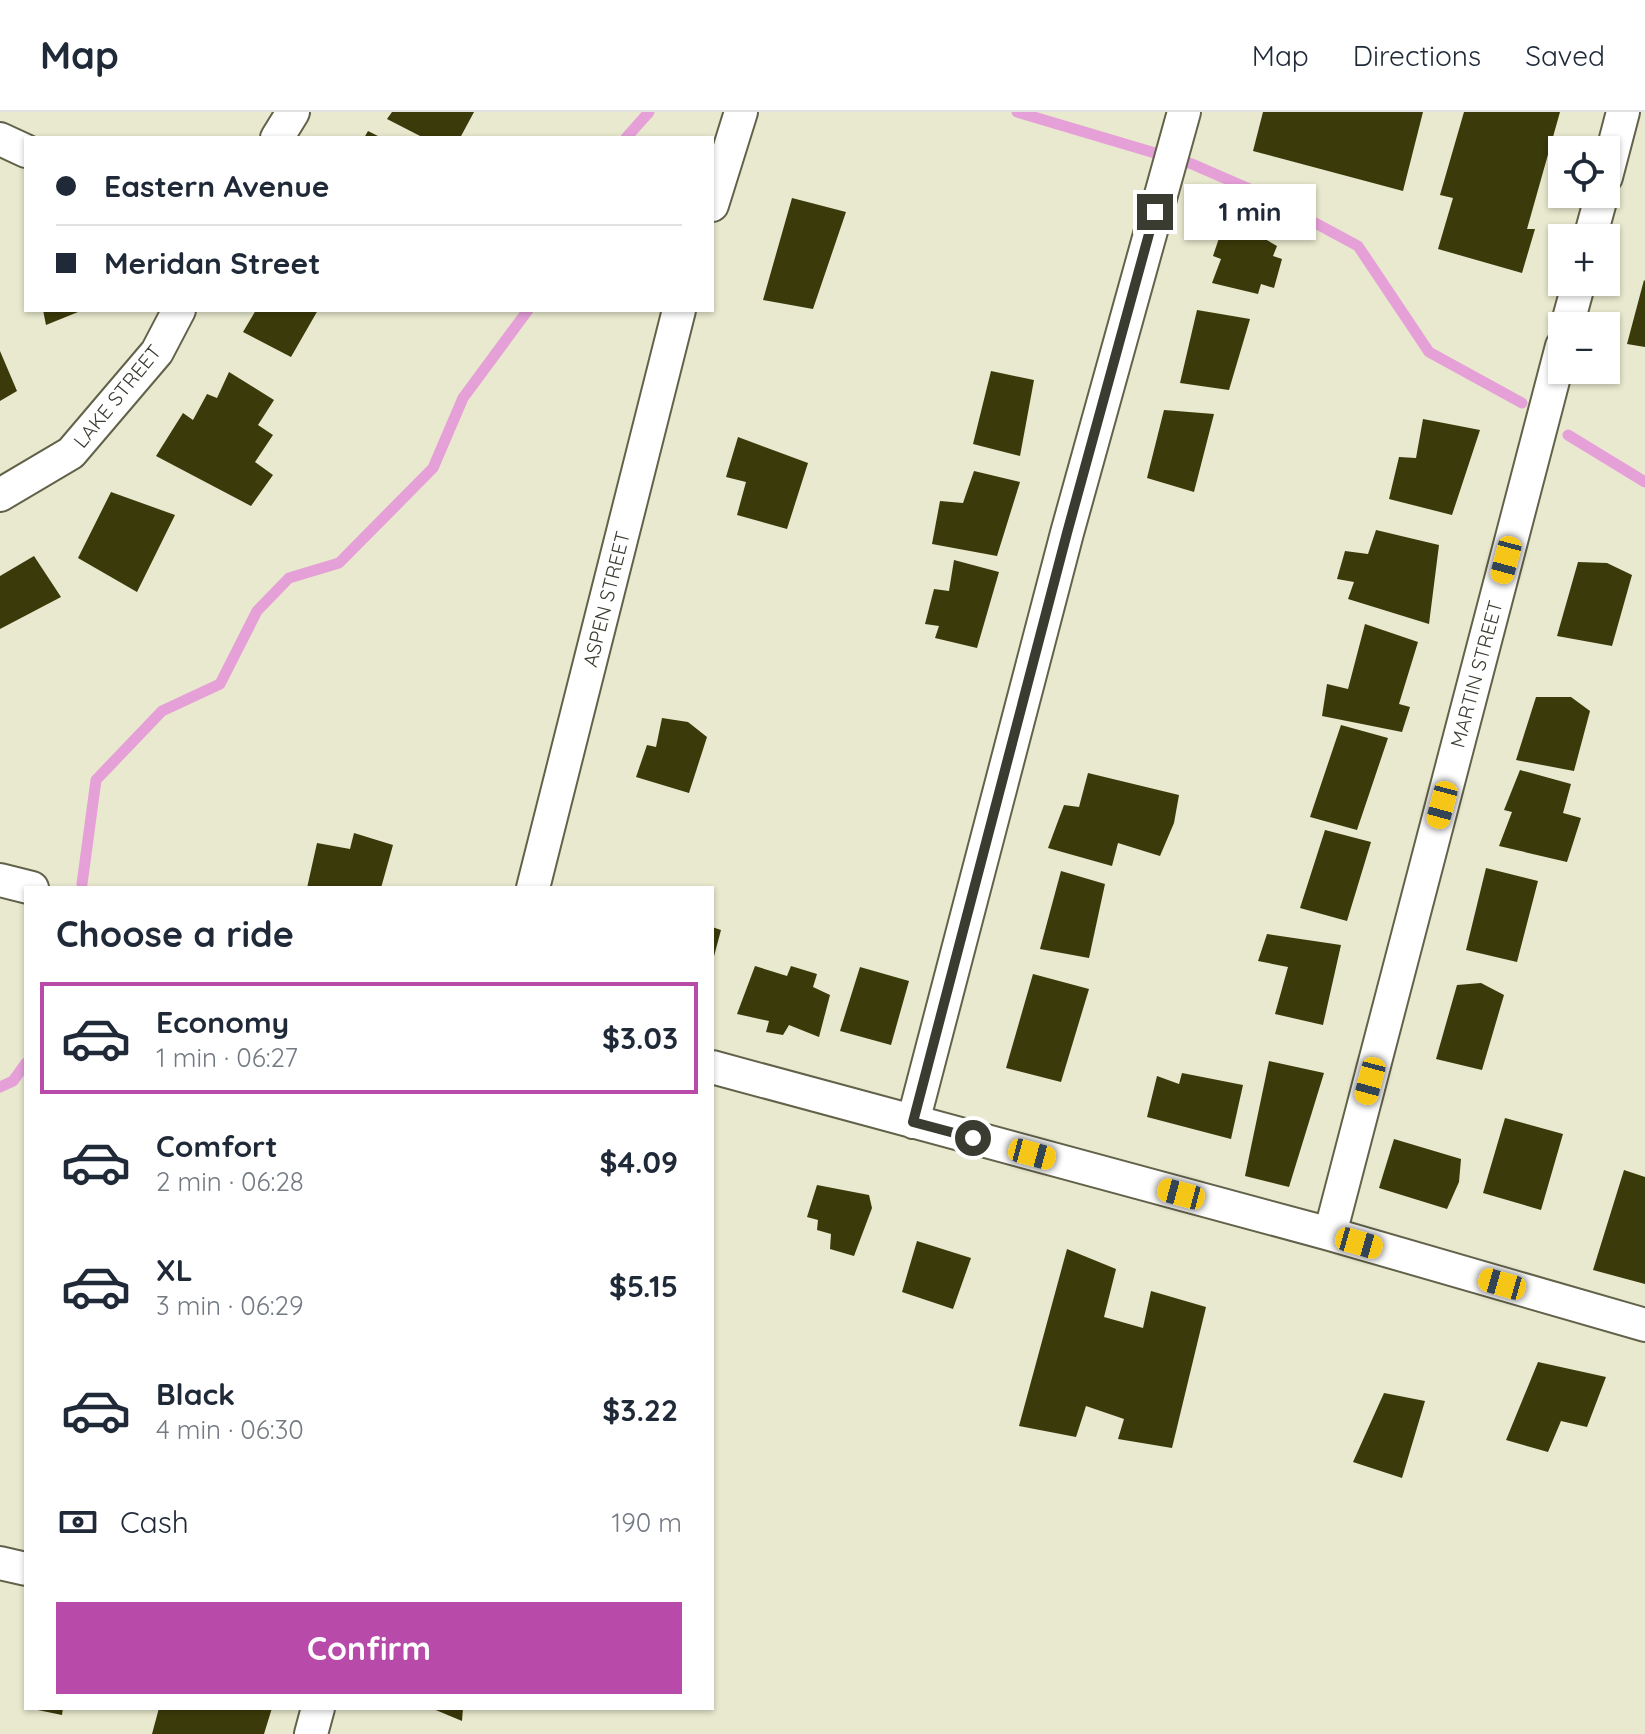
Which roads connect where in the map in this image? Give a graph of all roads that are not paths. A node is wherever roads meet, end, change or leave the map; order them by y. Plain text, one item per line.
1 (293, 112) edge
2 (741, 112) edge
3 (1623, 112) edge
4 (1182, 120) edge
5 (278, 136) edge
6 (1617, 136) edge
7 (0, 139) edge
8 (24, 150) edge
9 (714, 199) edge
10 (178, 312) edge
11 (678, 312) edge
12 (1552, 384) edge
13 (0, 495) edge
14 (0, 880) edge
15 (24, 886) edge
16 (534, 886) edge
17 (714, 1068) edge
18 (913, 1122) junction
19 (1330, 1234) junction
20 (1645, 1325) edge
21 (0, 1563) edge
22 (24, 1569) edge
23 (317, 1710) edge
24 (311, 1734) edge

1 - 5 street
2 - 9 street
3 - 6 street
4 - 18 street
7 - 8 street
10 - 13 street, LAKE STREET
11 - 16 street, ASPEN STREET
12 - 19 street, MARTIN STREET
14 - 15 street
17 - 18 street
18 - 19 street
19 - 20 street
21 - 22 street
23 - 24 street

